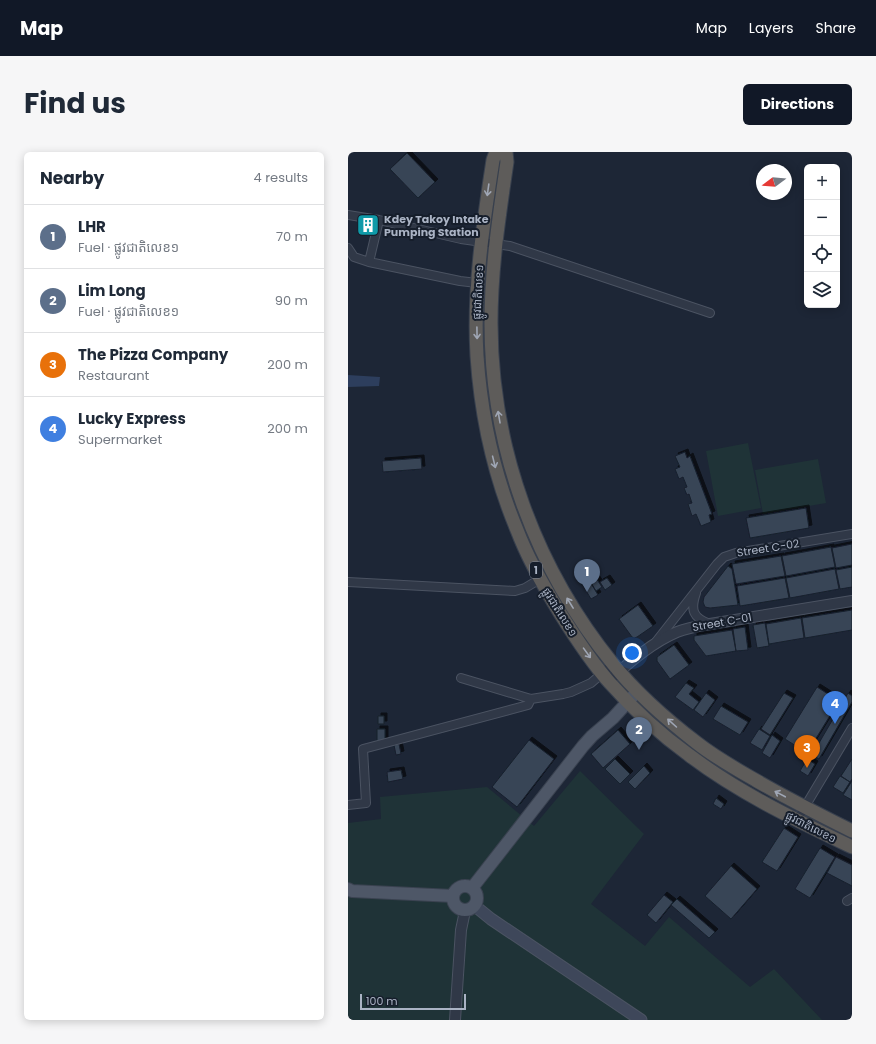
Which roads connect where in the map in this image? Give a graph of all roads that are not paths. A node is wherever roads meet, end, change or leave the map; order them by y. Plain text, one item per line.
1 (496, 152) edge
2 (506, 152) edge
3 (348, 215) edge
4 (379, 220) junction
5 (481, 242) junction
6 (495, 244) junction
7 (348, 248) edge
8 (370, 262) junction
9 (477, 283) junction
10 (710, 312) dead end
11 (852, 534) edge
12 (540, 579) junction
13 (348, 582) edge
14 (697, 589) junction
15 (852, 601) edge
16 (710, 624) junction
17 (653, 645) junction
18 (616, 668) junction
19 (461, 678) dead end
20 (605, 678) junction
21 (638, 692) junction
22 (531, 699) junction
23 (628, 702) junction
24 (852, 728) edge
25 (348, 805) edge
26 (804, 807) junction
27 (796, 820) junction
28 (852, 831) edge
29 (852, 847) edge
30 (472, 888) junction
31 (349, 891) edge
32 (453, 896) junction
33 (470, 908) junction
34 (455, 1020) edge
35 (641, 1020) edge

1 -> 5 highway, ផ្លូវជាតិលេខ១ / 1
2 - 6 highway, ផ្លូវជាតិលេខ១ / 1
3 - 4 street
4 - 5 street
4 - 8 street
5 - 6 street
5 - 9 highway, ផ្លូវជាតិលេខ១ / 1
6 - 10 street
18 -> 6 highway, ផ្លូវជាតិលេខ១ / 1
7 - 8 street
8 - 9 street
9 -> 12 highway, ផ្លូវជាតិលេខ១ / 1
11 - 14 street, Street C-02
12 - 13 street
12 -> 20 highway, ផ្លូវជាតិលេខ១ / 1
14 - 16 street
14 - 17 street, Street C-02
15 - 16 street, Street C-01
16 - 17 street, Street C-01
17 - 18 street, Street C-01
18 - 20 street, Street C-01
18 - 21 highway, ផ្លូវជាតិលេខ១ / 1
19 - 22 street
20 - 22 street
20 - 23 highway, ផ្លូវជាតិលេខ១ / 1
21 - 23 main road
26 -> 21 highway, ផ្លូវជាតិលេខ១ / 1
22 - 25 street
23 - 27 highway, ផ្លូវជាតិលេខ១ / 1
23 - 30 main road
24 - 26 street
26 - 27 street
26 - 28 highway, ផ្លូវជាតិលេខ១ / 1
27 - 29 highway, ផ្លូវជាតិលេខ១ / 1
30 - 32 main road
30 - 33 main road
31 - 32 main road
32 - 33 main road
33 - 34 street
33 - 35 main road

